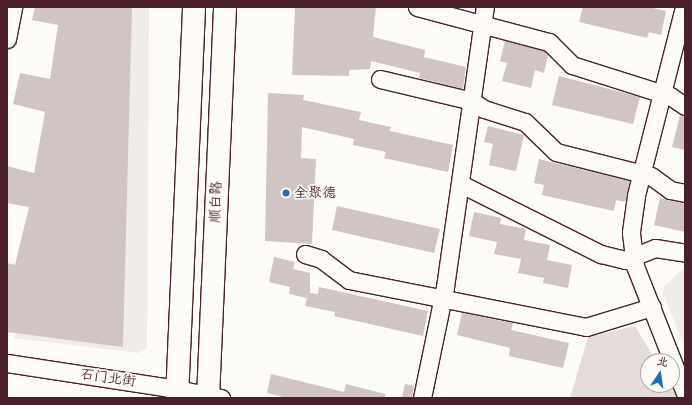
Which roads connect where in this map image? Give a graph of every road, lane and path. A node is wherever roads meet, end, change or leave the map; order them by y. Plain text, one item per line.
1 (11, 7) edge
2 (194, 7) edge
3 (224, 7) edge
4 (417, 7) edge
5 (485, 7) edge
6 (684, 7) edge
7 (482, 24) junction
8 (682, 29) edge
9 (7, 39) edge
10 (380, 79) dead end
11 (661, 93) junction
12 (472, 101) junction
13 (685, 106) edge
14 (642, 174) junction
15 (461, 184) junction
16 (685, 194) edge
17 (685, 253) edge
18 (305, 254) dead end
19 (634, 257) junction
20 (443, 298) junction
21 (652, 307) junction
22 (7, 364) edge
23 (177, 393) edge
24 (685, 393) edge
25 (212, 397) edge
26 (422, 398) edge

1 - 9 street
2 - 23 main road
3 - 25 main road, 顺白路
4 - 7 street
5 - 7 street
6 - 8 street
7 - 11 street
7 - 12 street
8 - 11 street
10 - 12 street
11 - 13 street
11 - 14 street
12 - 14 street
12 - 15 street
14 - 16 street
14 - 19 street
15 - 19 street
15 - 20 street
17 - 19 street
18 - 20 street
19 - 21 street
20 - 21 street
20 - 26 street
21 - 24 street
22 - 23 street, 石门北街
23 - 25 street, 石门北街

